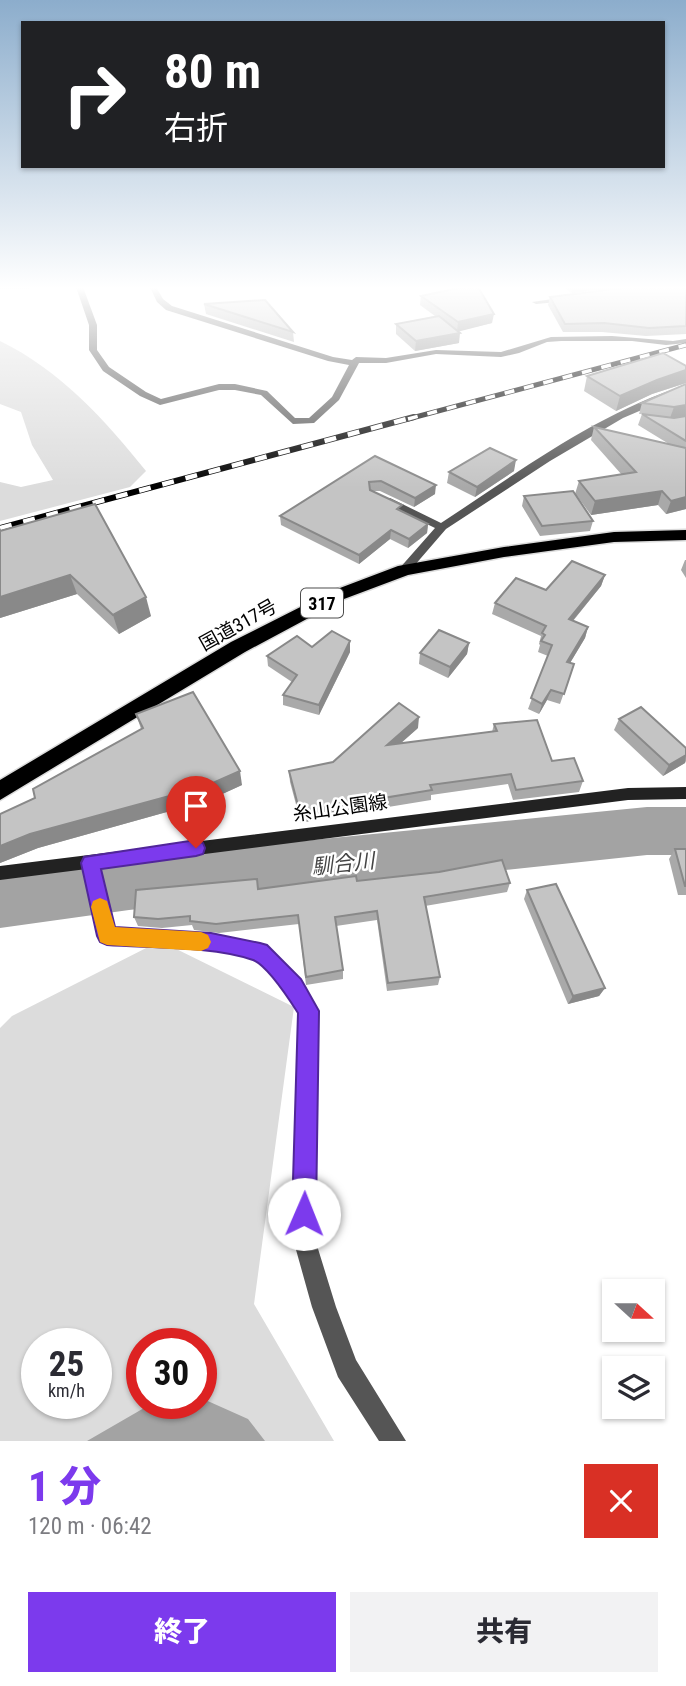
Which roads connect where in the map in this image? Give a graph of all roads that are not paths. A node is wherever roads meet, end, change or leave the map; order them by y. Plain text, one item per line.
1 (96, 354) edge
2 (323, 354) edge
3 (426, 354) edge
4 (449, 354) edge
5 (503, 354) edge
6 (352, 363) junction
7 (686, 388) edge
8 (620, 416) junction
9 (645, 420) edge
10 (375, 495) edge
11 (442, 527) junction
12 (686, 535) edge
13 (404, 570) junction
14 (0, 791) edge
15 (686, 793) edge
16 (90, 863) junction
17 (0, 873) edge
18 (393, 1441) edge

1 - 6 street
2 - 6 street
3 - 6 street
4 - 5 street
7 - 8 street
8 - 9 street
8 - 11 street
10 - 11 street
11 - 13 street
12 - 13 highway, 国道317号 / 317
13 - 14 highway, 国道317号 / 317
15 - 16 main road, 糸山公園線
16 - 17 main road, 糸山公園線
16 - 18 street

